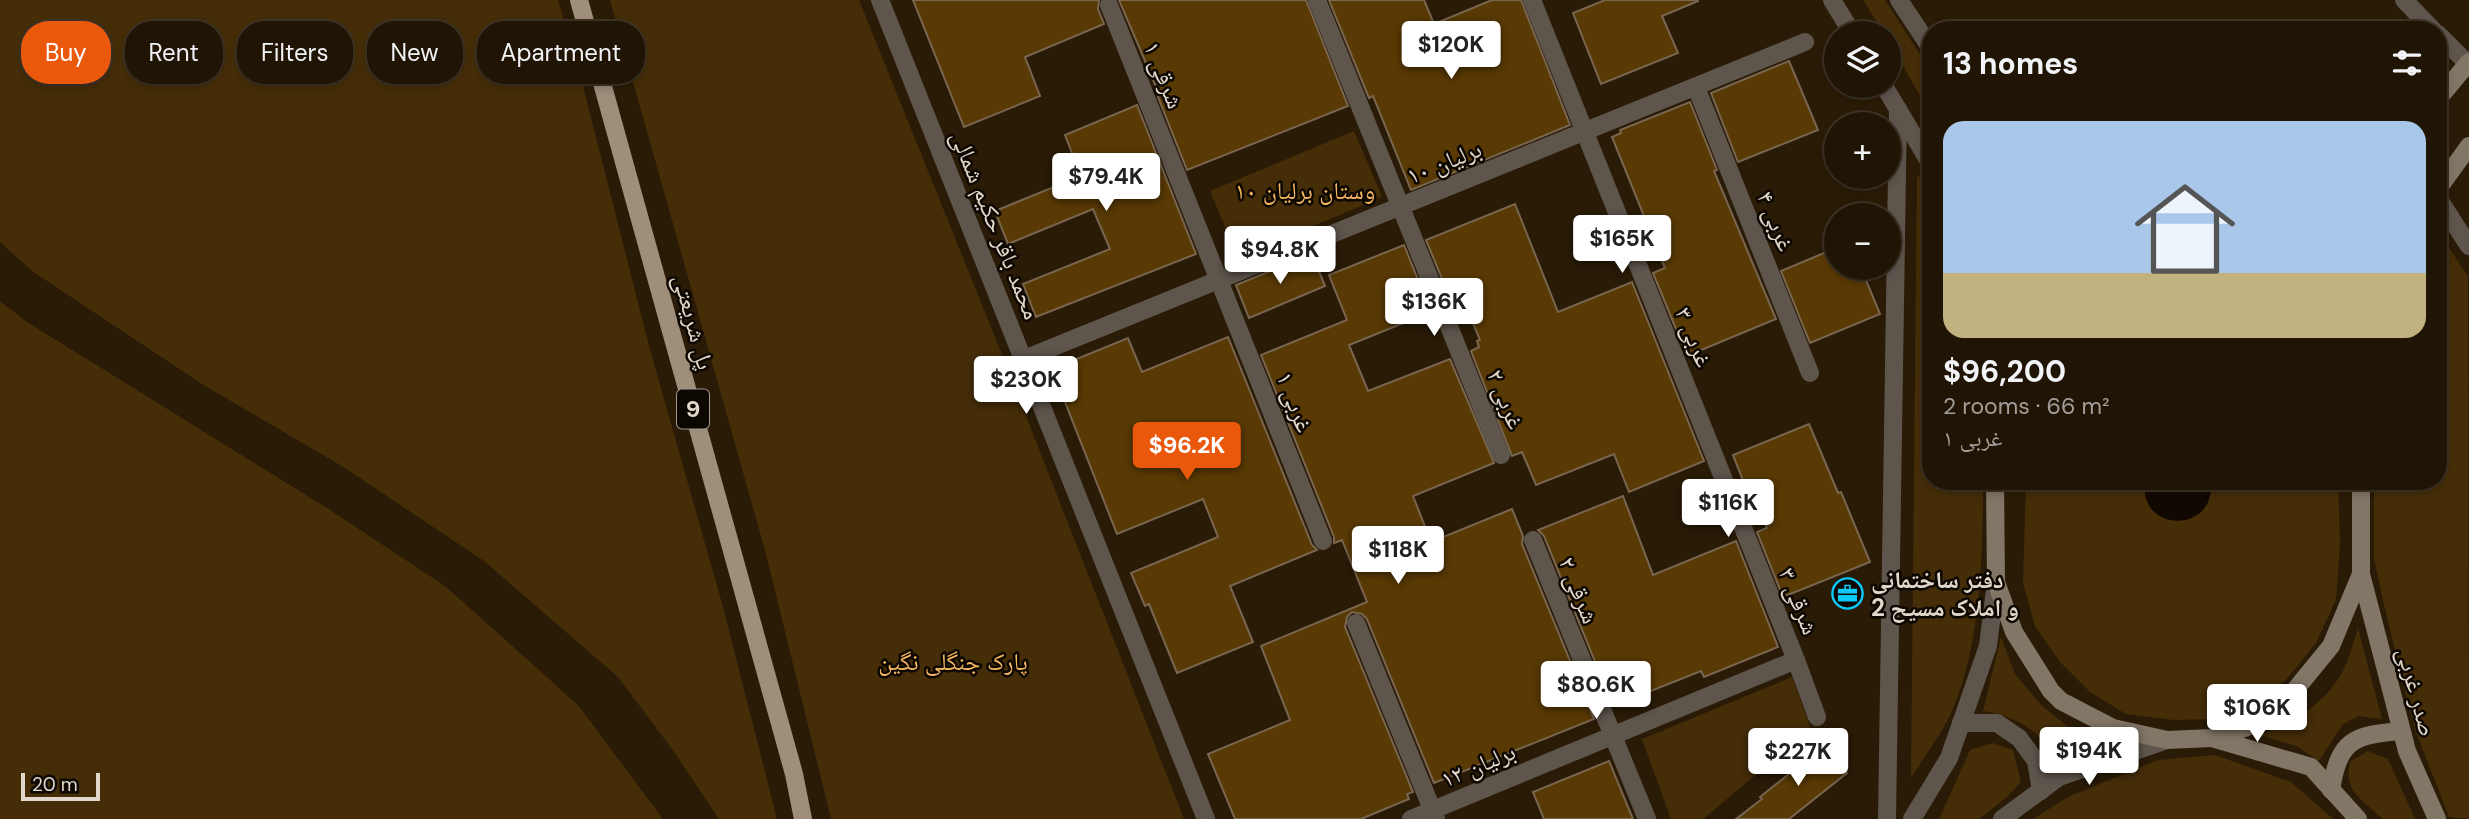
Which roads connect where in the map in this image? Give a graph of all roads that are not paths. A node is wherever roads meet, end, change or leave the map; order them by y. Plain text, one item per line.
1 (579, 0) edge
2 (880, 0) edge
3 (1317, 0) edge
4 (1532, 0) edge
5 (1832, 0) edge
6 (1899, 0) edge
7 (2404, 0) edge
8 (1109, 5) dead end
9 (1845, 21) edge
10 (2424, 21) edge
11 (1922, 35) edge
12 (1805, 42) dead end
13 (2447, 43) edge
14 (2468, 63) edge
15 (1696, 86) junction
16 (2447, 86) edge
17 (1892, 98) edge
18 (1898, 108) junction
19 (1586, 132) junction
20 (2469, 145) edge
21 (1922, 149) edge
22 (2447, 176) edge
23 (1401, 206) junction
24 (2447, 212) edge
25 (2469, 246) edge
26 (1221, 281) junction
27 (1024, 359) junction
28 (1810, 373) dead end
29 (1695, 404) joint
30 (1502, 454) dead end
31 (1995, 490) edge
32 (2361, 490) edge
33 (1533, 540) dead end
34 (1324, 541) dead end
35 (2361, 574) junction
36 (1996, 582) junction
37 (1356, 623) dead end
38 (1796, 660) junction
39 (1817, 717) dead end
40 (1961, 723) junction
41 (2402, 731) junction
42 (1611, 736) junction
43 (2212, 738) junction
44 (2167, 740) junction
45 (2331, 790) junction
46 (2041, 791) junction
47 (1434, 815) edge
48 (803, 819) edge
49 (1206, 819) edge
50 (1411, 819) edge
51 (1647, 819) edge
52 (1887, 819) edge
53 (1912, 819) edge
54 (2002, 819) edge
55 (2358, 819) edge
56 (2437, 819) edge

1 - 48 main road, پل شریعتی / 9
2 - 27 street, محمد باقر حکیم شمالی
3 - 23 street
4 - 19 street
5 - 9 street
6 - 11 street
7 - 10 street
8 - 26 street, ۱ شرقی
12 - 15 street, برلیان ۱۰
13 - 14 street
14 - 16 main road
15 - 19 street, برلیان ۱۰
15 - 28 street, ۴ غربی
17 - 18 street
18 - 21 street
18 - 52 street
19 - 23 street, برلیان ۱۰
19 - 29 street, ۳ غربی
20 - 22 main road
23 - 26 street, برلیان ۱۰
23 - 30 street, ۲ غربی
24 - 25 street
26 - 27 street, برلیان ۱۰
26 - 34 street, ۱ غربی
27 - 49 street, محمد باقر حکیم شمالی
29 - 38 street, ۳ شرقی
31 - 36 main road
32 - 35 main road
33 - 42 street, ۲ شرقی
35 - 41 main road, صدر غربی
35 - 43 main road
36 - 40 street
36 - 44 main road
37 - 47 street
38 - 39 street
38 - 42 street, برلیان ۱۲
40 - 46 street
40 - 53 street
41 - 45 main road
41 - 56 main road, صدر غربی
42 - 47 street, برلیان ۱۲
42 - 51 street
43 - 44 main road
43 - 45 main road
44 - 46 street
45 - 55 main road
46 - 54 street
47 - 50 street, برلیان ۱۲

